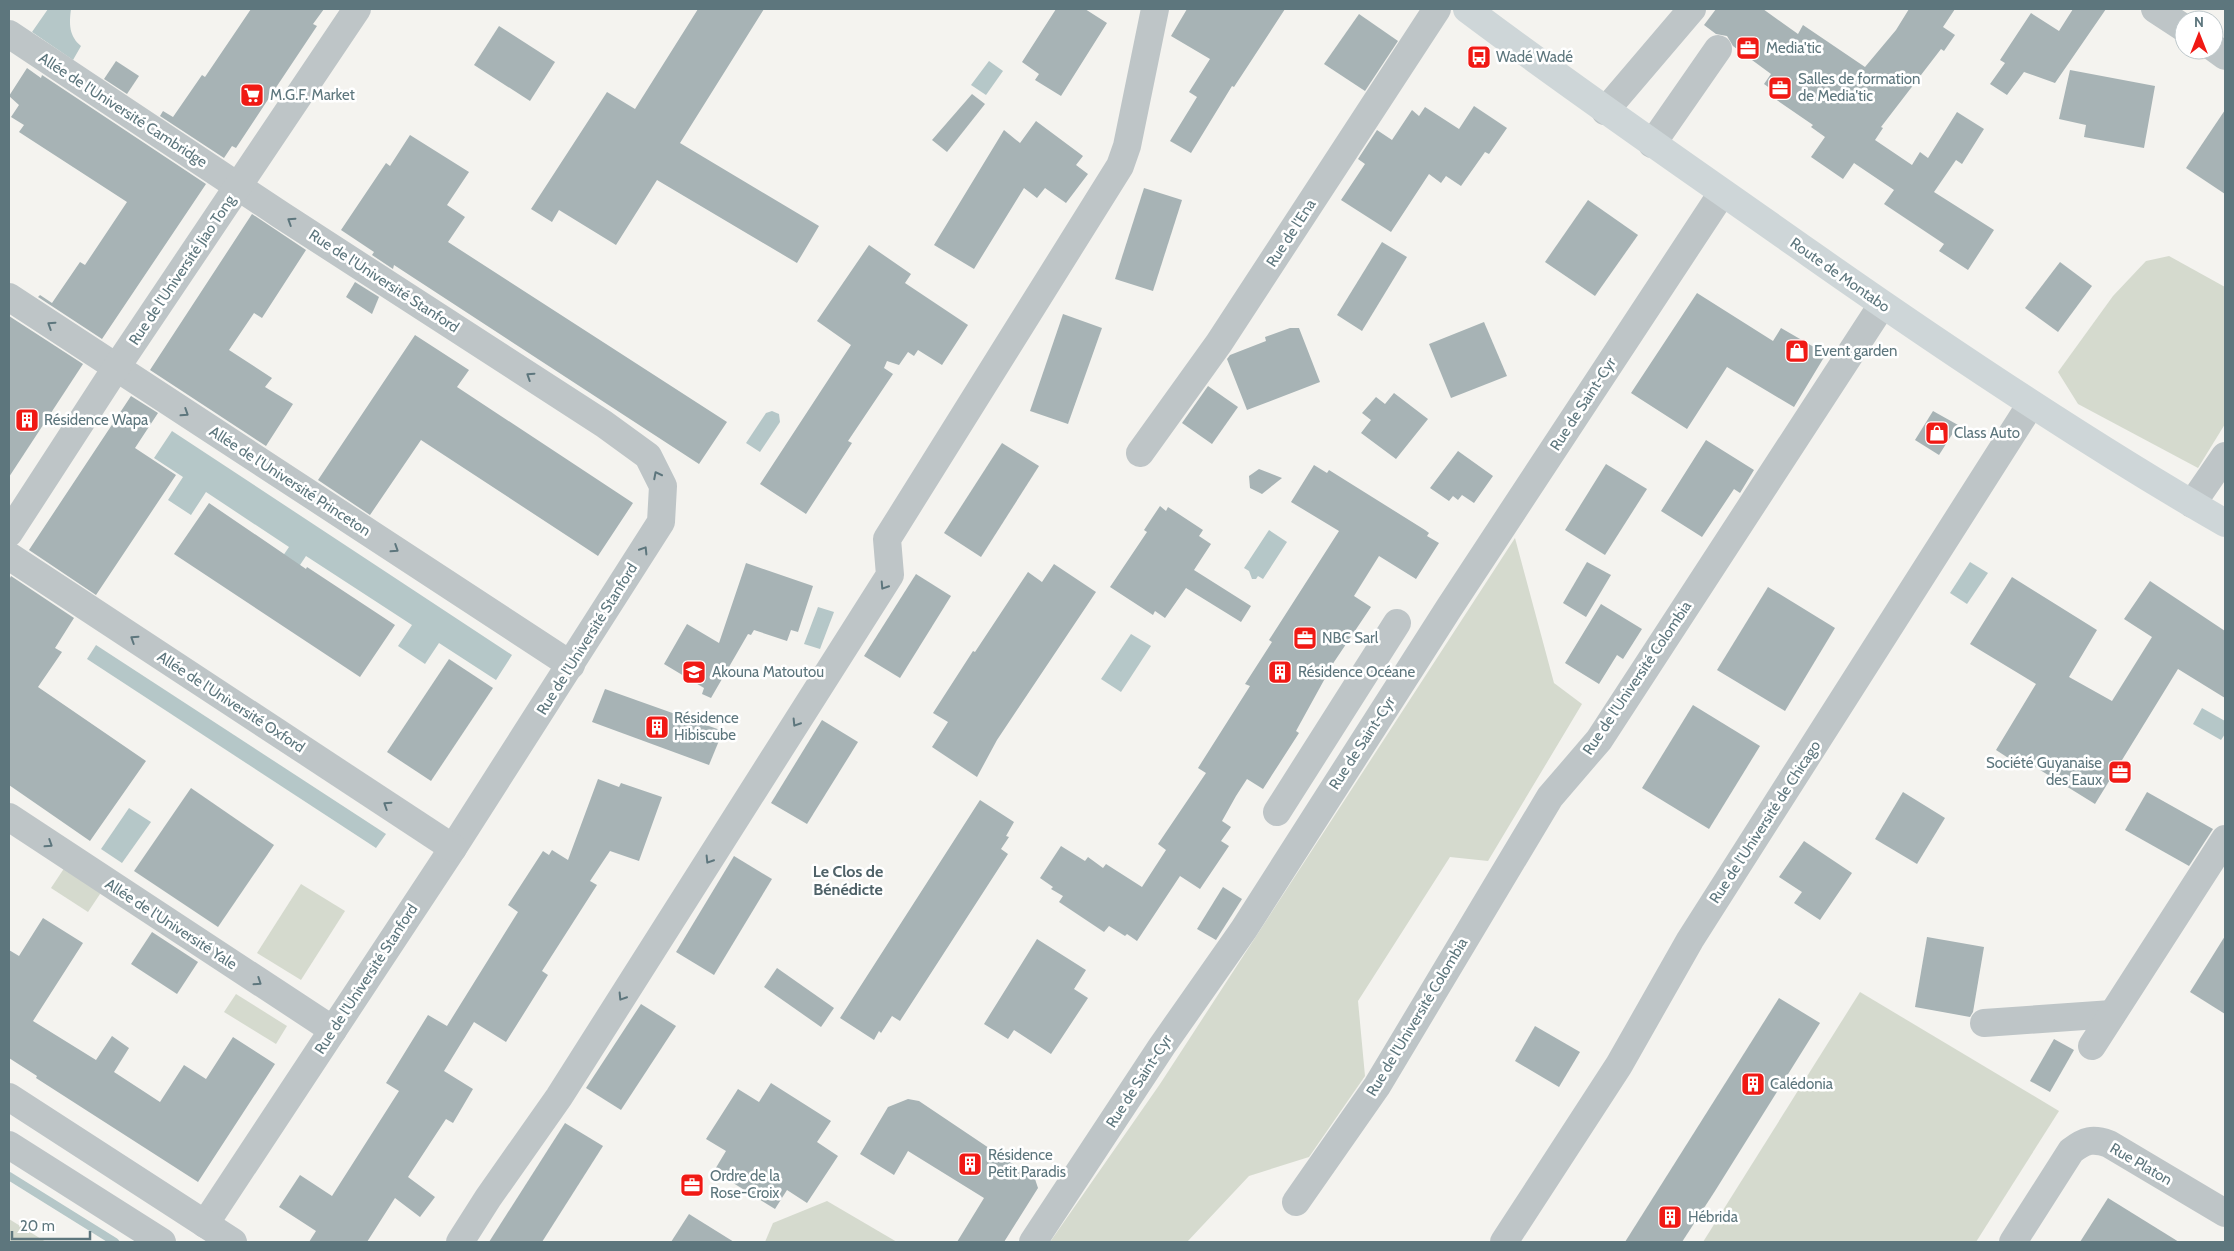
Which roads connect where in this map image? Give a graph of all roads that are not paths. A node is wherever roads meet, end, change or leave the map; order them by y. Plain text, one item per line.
1 (357, 9) edge
2 (1155, 9) edge
3 (1437, 9) edge
4 (1692, 9) edge
5 (2155, 9) edge
6 (1471, 10) edge
7 (2174, 21) edge
8 (9, 34) edge
9 (1718, 49) dead end
10 (1606, 111) junction
11 (1652, 144) junction
12 (238, 186) junction
13 (1722, 193) junction
14 (9, 297) edge
15 (1882, 306) junction
16 (116, 368) junction
17 (2031, 404) junction
18 (1140, 453) dead end
19 (2225, 456) edge
20 (2192, 504) junction
21 (2225, 523) edge
22 (9, 533) edge
23 (9, 556) edge
24 (1398, 623) dead end
25 (1370, 664) junction
26 (571, 665) junction
27 (1401, 683) junction
28 (1277, 812) dead end
29 (9, 817) edge
30 (2225, 839) edge
31 (453, 848) junction
32 (2112, 1014) junction
33 (1984, 1023) dead end
34 (333, 1030) junction
35 (2092, 1046) dead end
36 (9, 1098) edge
37 (9, 1145) edge
38 (1296, 1202) dead end
39 (2225, 1213) edge
40 (205, 1224) junction
41 (162, 1242) edge
42 (233, 1242) edge
43 (460, 1242) edge
44 (1033, 1242) edge
45 (1504, 1242) edge
46 (2013, 1242) edge

1 - 12 street, Rue de l'Université Jiao Tong
2 -> 43 street
3 - 18 street, Rue de l'Ena
4 - 10 street
5 - 7 street
6 - 10 main road, Route de Montabo
8 - 12 street, Allée de l'Université Cambridge
9 - 11 street
10 - 11 main road, Route de Montabo
11 - 13 main road, Route de Montabo
12 - 16 street, Rue de l'Université Jiao Tong
26 -> 12 street, Rue de l'Université Stanford
13 - 15 main road, Route de Montabo
13 - 27 street, Rue de Saint-Cyr
16 -> 14 street, Allée de l'Université Princeton
15 - 17 main road, Route de Montabo
15 - 38 street, Rue de l'Université Colombia
16 - 22 street, Rue de l'Université Jiao Tong
16 -> 26 street, Allée de l'Université Princeton
17 - 20 main road, Route de Montabo
17 - 45 street, Rue de l’Université de Chicago
19 - 20 street
20 - 21 main road, Route de Montabo
31 -> 23 street, Allée de l'Université Oxford
24 - 25 street
25 - 27 street
25 - 28 street
26 - 31 street, Rue de l'Université Stanford
27 - 44 street, Rue de Saint-Cyr
29 -> 34 street, Allée de l'Université Yale
30 - 32 street
31 - 34 street, Rue de l'Université Stanford
32 - 33 street
32 - 35 street
34 - 40 street, Rue de l'Université Stanford
36 - 40 street
37 - 41 street
39 - 46 street, Rue Platon
40 - 42 street

